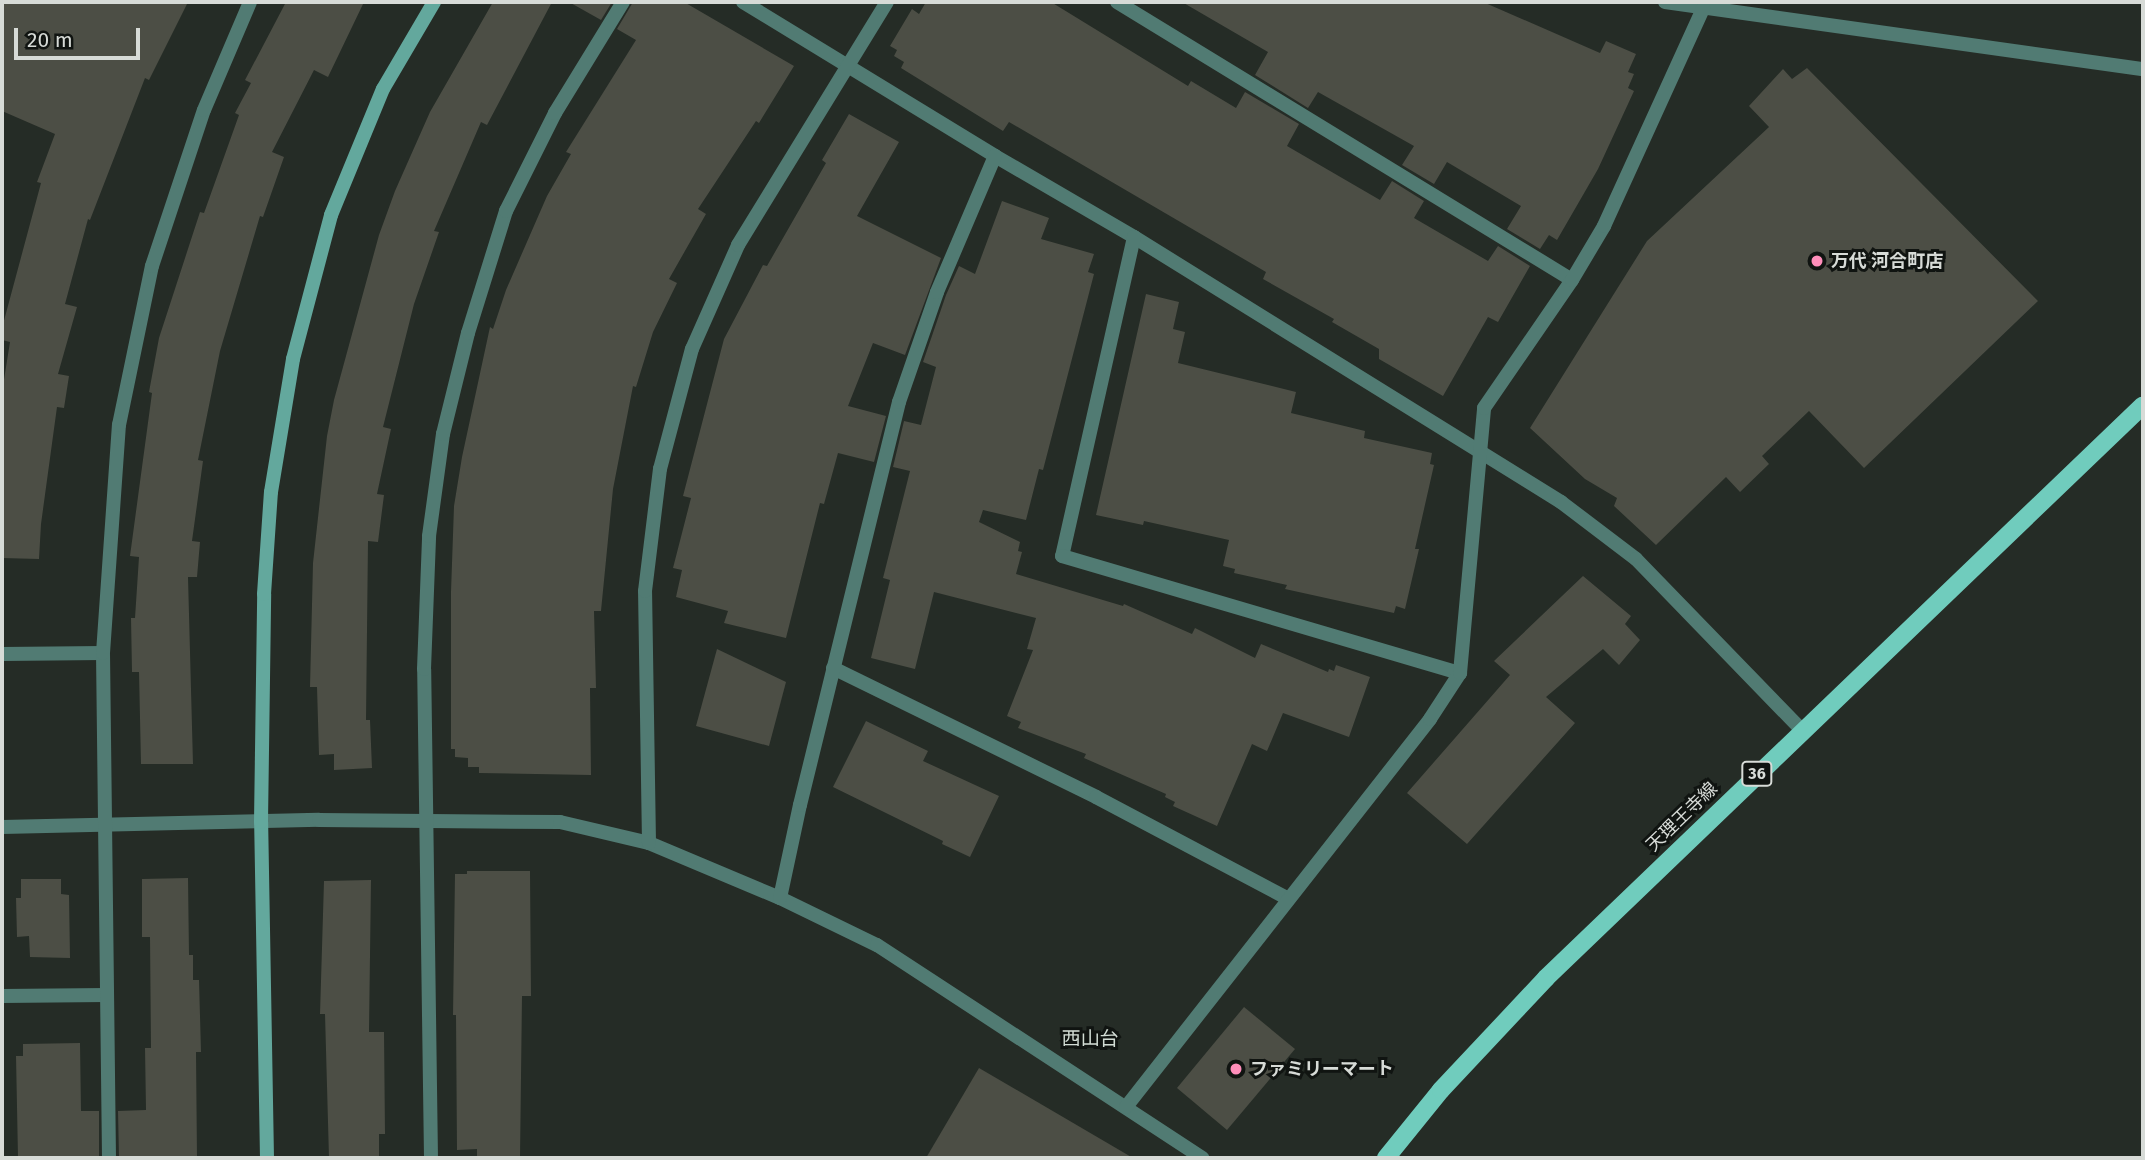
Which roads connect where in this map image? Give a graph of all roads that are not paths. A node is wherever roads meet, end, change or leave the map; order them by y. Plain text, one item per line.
1 (250, 2) edge
2 (434, 2) edge
3 (623, 2) edge
4 (743, 2) edge
5 (887, 2) edge
6 (1117, 2) edge
7 (1665, 2) edge
8 (1703, 9) junction
9 (848, 68) junction
10 (2143, 69) edge
11 (995, 156) junction
12 (1134, 237) junction
13 (1572, 280) junction
14 (2143, 405) edge
15 (1478, 453) junction
16 (103, 653) junction
17 (2, 654) edge
18 (833, 668) junction
19 (1460, 673) junction
20 (1802, 730) junction
21 (427, 821) junction
22 (261, 822) junction
23 (107, 826) junction
24 (2, 827) edge
25 (649, 843) junction
26 (780, 898) junction
27 (1289, 899) junction
28 (106, 995) junction
29 (2, 996) edge
30 (1126, 1107) junction
31 (109, 1158) edge
32 (267, 1158) edge
33 (431, 1158) edge
34 (1203, 1158) edge
35 (1386, 1158) edge

1 - 16 street
2 - 22 street
3 - 21 street
4 - 9 street
5 - 9 street
6 - 13 street
7 - 8 street
8 - 10 street
8 - 13 street
9 - 11 street
9 - 25 street
11 - 12 street
11 - 18 street
12 - 15 street
12 - 19 street
13 - 15 street
14 - 20 main road, 天理王寺線 / 36
15 - 19 street
15 - 20 street
16 - 17 street
16 - 23 street
18 - 26 street
18 - 27 street
19 - 27 street
20 - 35 main road, 天理王寺線 / 36
21 - 22 street
21 - 25 street
21 - 33 street
22 - 23 street
22 - 32 street
23 - 24 street
23 - 28 street
25 - 26 street
26 - 30 street
27 - 30 street
28 - 29 street
28 - 31 street
30 - 34 street

